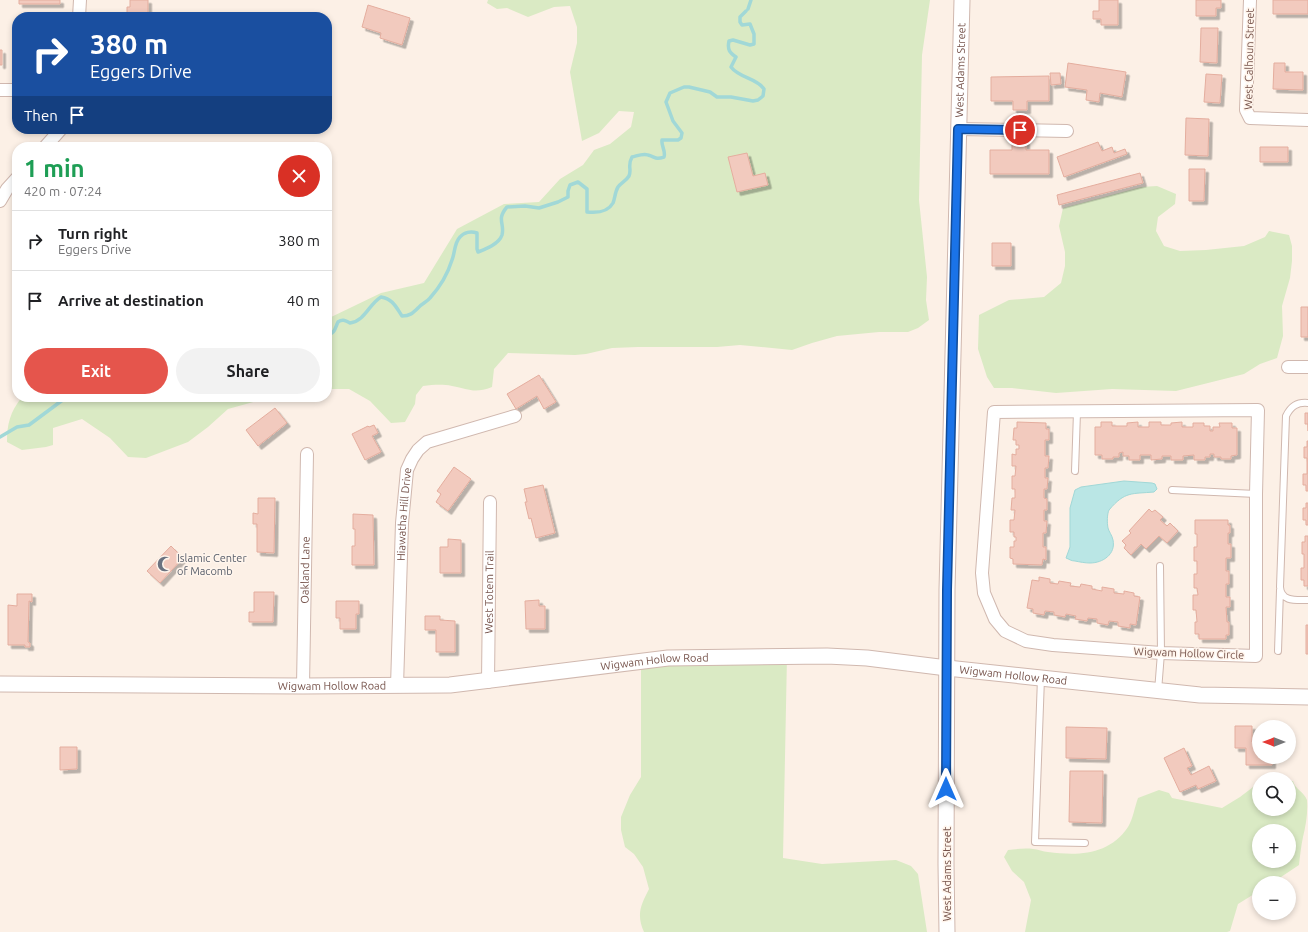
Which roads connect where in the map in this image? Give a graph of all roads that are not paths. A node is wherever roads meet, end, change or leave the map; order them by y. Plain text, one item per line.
1 (80, 0) edge
2 (962, 0) edge
3 (1250, 0) edge
4 (79, 12) edge
5 (0, 90) edge
6 (12, 90) edge
7 (1308, 120) edge
8 (958, 129) junction
9 (1067, 131) dead end
10 (57, 134) edge
11 (49, 142) edge
12 (12, 184) edge
13 (0, 201) edge
14 (1288, 367) dead end
15 (1308, 367) edge
16 (1308, 403) edge
17 (1077, 412) junction
18 (515, 416) dead end
19 (307, 454) dead end
20 (1075, 471) dead end
21 (1172, 490) dead end
22 (1256, 494) junction
23 (490, 502) dead end
24 (1160, 566) dead end
25 (1280, 587) junction
26 (1308, 600) edge
27 (1278, 651) dead end
28 (1161, 653) junction
29 (947, 668) junction
30 (1041, 678) junction
31 (488, 682) junction
32 (0, 684) edge
33 (303, 686) junction
34 (397, 686) junction
35 (1158, 691) junction
36 (1308, 697) edge
37 (1084, 843) dead end
38 (947, 932) edge

1 - 4 street
2 - 8 street, West Adams Street
3 - 7 street, West Calhoun Street
5 - 6 street
8 - 9 street
8 - 29 street, West Adams Street
10 - 11 street
12 - 13 street
14 - 15 street
16 - 25 lane
17 - 20 lane
17 - 22 street, Wigwam Hollow Circle
17 - 28 street, Wigwam Hollow Circle
18 - 34 street, Hiawatha Hill Drive
19 - 33 street, Oakland Lane
21 - 22 lane
22 - 28 street, Wigwam Hollow Circle
23 - 31 street, West Totem Trail
24 - 28 lane
25 - 26 lane
25 - 27 lane
28 - 35 lane
29 - 30 street, Wigwam Hollow Road
29 - 31 street, Wigwam Hollow Road
29 - 38 street, West Adams Street
30 - 35 street, Wigwam Hollow Road
30 - 37 lane
31 - 34 street, Wigwam Hollow Road
32 - 33 street, Wigwam Hollow Road
33 - 34 street, Wigwam Hollow Road
35 - 36 street, Wigwam Hollow Road

